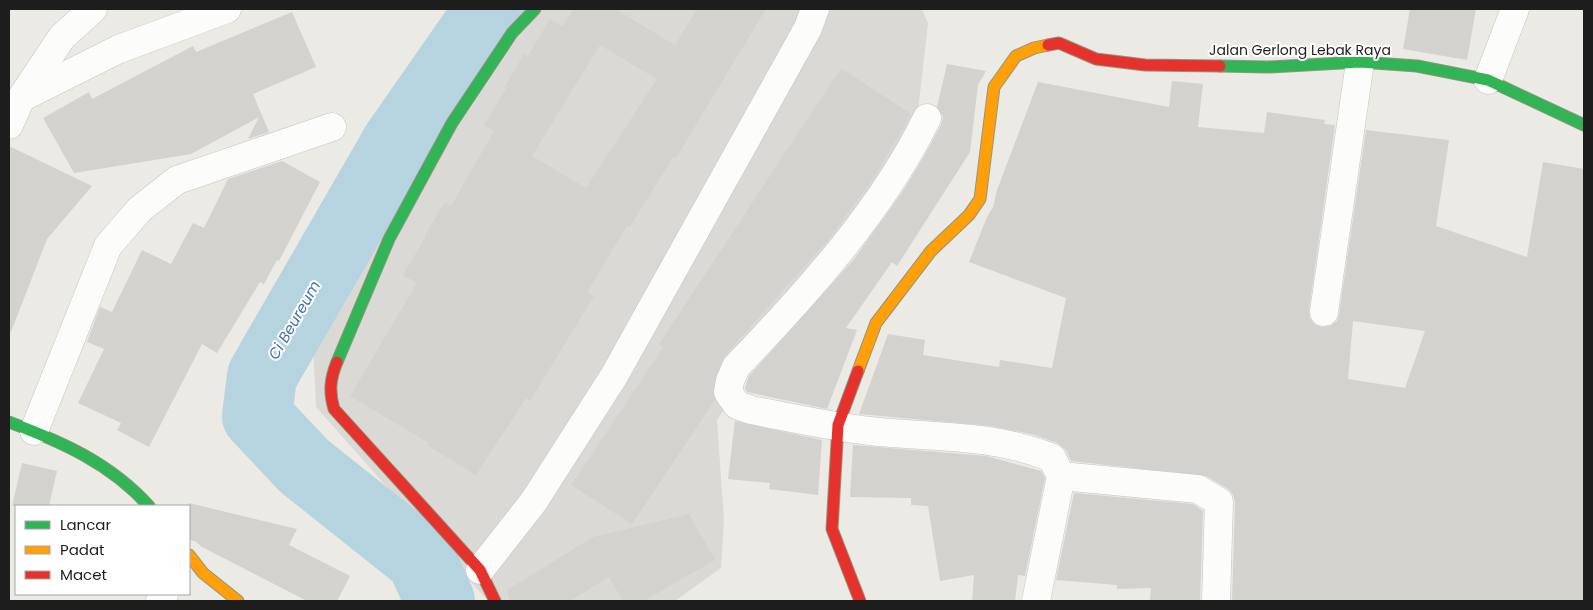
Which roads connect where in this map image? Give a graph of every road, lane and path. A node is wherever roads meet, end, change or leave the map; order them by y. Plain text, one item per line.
1 (94, 9) edge
2 (227, 9) edge
3 (535, 9) edge
4 (815, 9) edge
5 (1515, 9) edge
6 (1360, 62) junction
7 (1488, 80) junction
8 (21, 98) junction
9 (927, 118) dead end
10 (1584, 124) edge
11 (9, 125) edge
12 (332, 127) dead end
13 (1324, 312) dead end
14 (9, 422) edge
15 (838, 426) junction
16 (34, 431) junction
17 (1061, 476) junction
18 (148, 505) edge
19 (190, 556) edge
20 (480, 570) junction
21 (238, 601) edge
22 (495, 601) edge
23 (860, 601) edge
24 (1036, 601) edge
25 (1216, 601) edge

1 - 8 street
2 - 8 street
3 - 20 street
4 - 20 street
5 - 7 street
6 - 7 street, Jalan Gerlong Lebak Raya
6 - 13 street
6 - 15 street, Jalan Gerlong Lebak Raya
7 - 10 street, Jalan Gerlong Lebak Raya
8 - 11 street
9 - 15 street
12 - 16 street
14 - 16 street
15 - 17 street
15 - 23 street, Jalan Gerlong Lebak Raya
16 - 18 street
17 - 24 street
17 - 25 street
19 - 21 street
20 - 22 street

